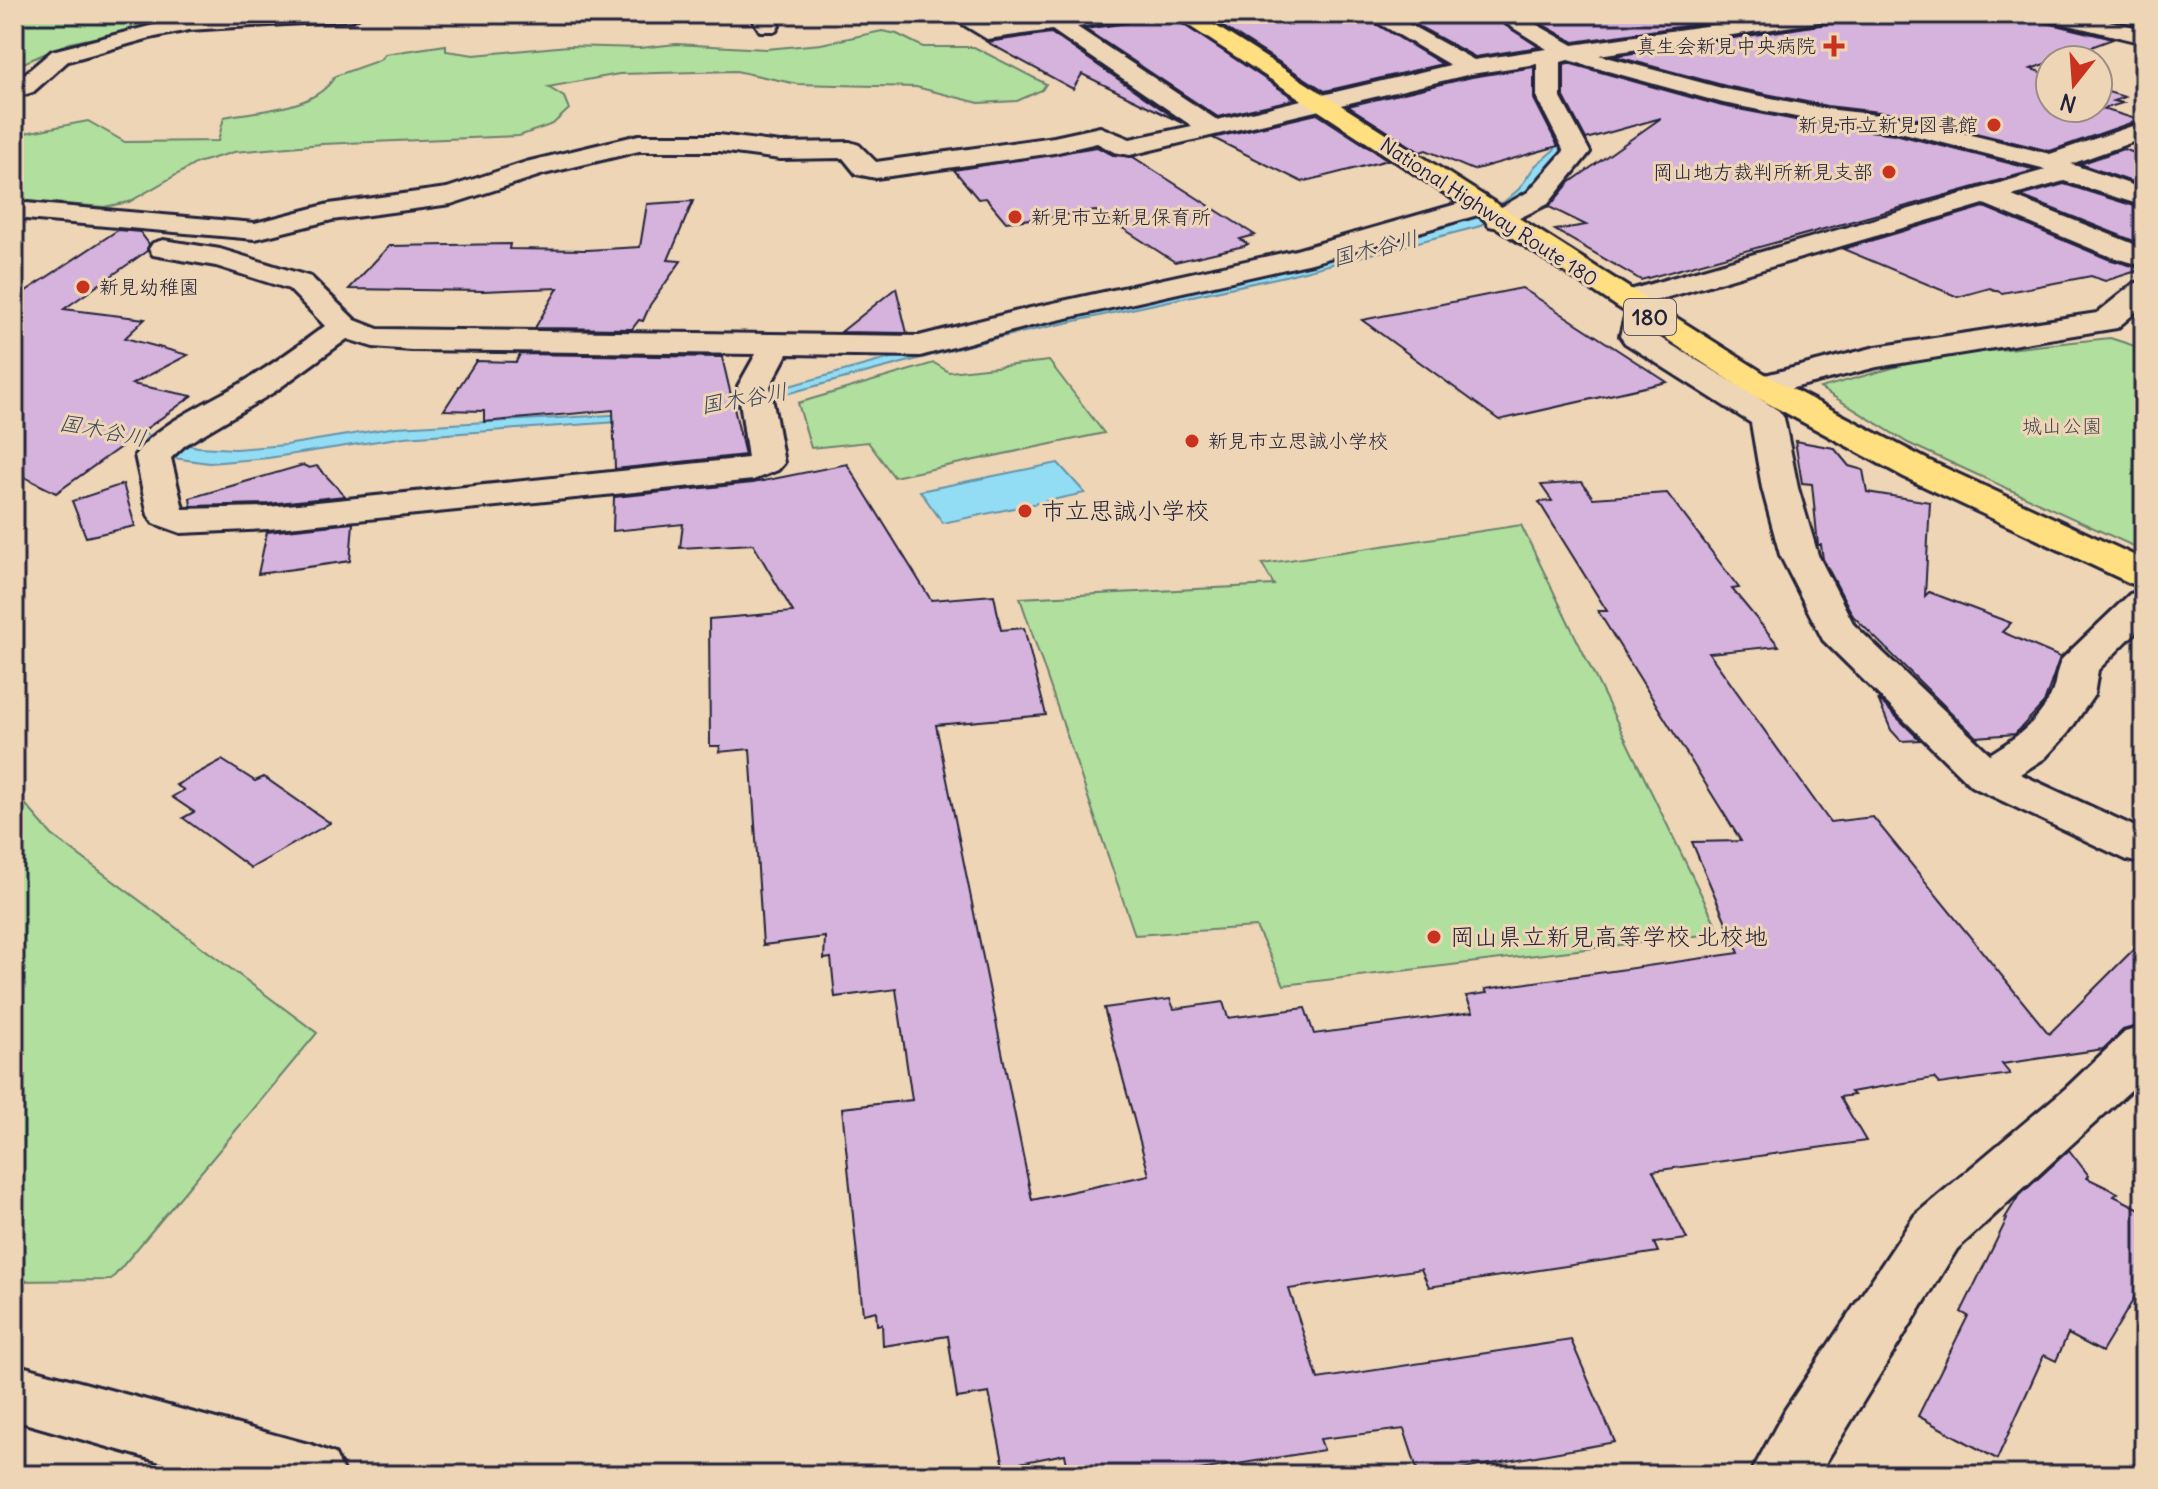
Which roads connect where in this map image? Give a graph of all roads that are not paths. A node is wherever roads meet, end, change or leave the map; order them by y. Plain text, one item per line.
1 (352, 14) edge
2 (957, 14) edge
3 (1127, 14) edge
4 (1182, 14) edge
5 (1374, 14) edge
6 (1502, 14) edge
7 (2052, 14) edge
8 (1820, 15) edge
9 (1056, 23) junction
10 (2144, 36) edge
11 (1568, 52) junction
12 (1471, 67) junction
13 (14, 91) edge
14 (1323, 103) junction
15 (1212, 128) junction
16 (2144, 130) edge
17 (2058, 167) junction
18 (1985, 195) junction
19 (2144, 198) edge
20 (14, 210) edge
21 (1488, 213) junction
22 (14, 228) edge
23 (2144, 257) edge
24 (2144, 290) edge
25 (1634, 306) junction
26 (344, 327) junction
27 (777, 344) junction
28 (1761, 386) junction
29 (2143, 595) edge
30 (1987, 776) junction
31 (2144, 849) edge
32 (2144, 1046) edge
33 (14, 1392) edge
34 (312, 1475) edge
35 (1783, 1475) edge

1 - 13 street
2 - 9 street
3 - 9 street
4 - 14 highway, National Highway Route 180 / 180
5 - 12 street
6 - 11 street
7 - 10 street
8 - 11 street
9 - 15 street
11 - 12 street
11 - 17 street
11 - 21 street
12 - 14 street
14 - 15 street
14 - 21 highway, National Highway Route 180 / 180
15 - 20 street
16 - 17 street
17 - 18 street
17 - 19 street
18 - 23 street
18 - 25 street
21 - 25 highway, National Highway Route 180 / 180
21 - 27 street
22 - 26 street
24 - 28 street
25 - 28 highway, National Highway Route 180 / 180
25 - 30 street
26 - 27 street
26 - 27 street
28 - 29 highway, National Highway Route 180 / 180
29 - 30 street
30 - 31 street
32 - 35 street
33 - 34 street

